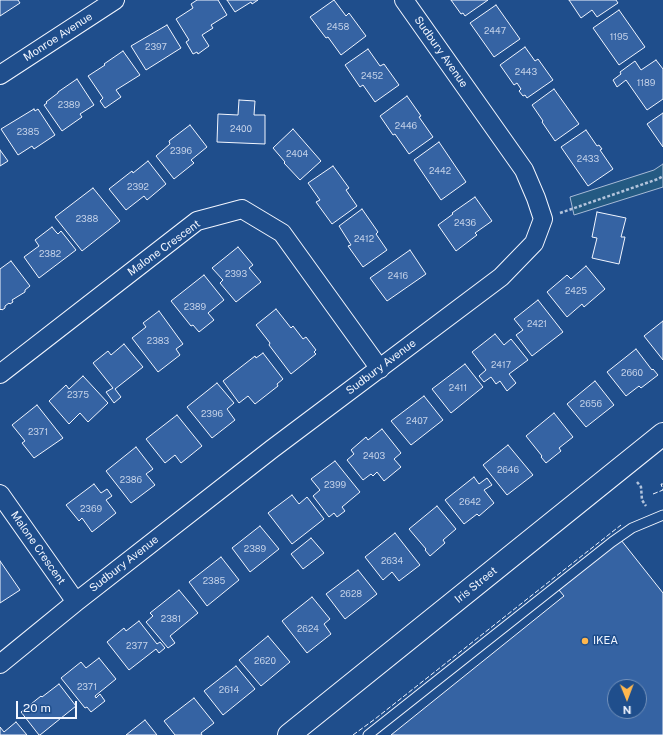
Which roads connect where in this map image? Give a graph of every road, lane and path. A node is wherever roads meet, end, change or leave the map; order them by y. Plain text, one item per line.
1 (115, 0) edge
2 (404, 0) edge
3 (0, 75) edge
4 (663, 176) edge
5 (543, 219) junction
6 (380, 368) junction
7 (0, 374) edge
8 (663, 434) edge
9 (0, 494) edge
10 (661, 515) edge
11 (76, 602) junction
12 (0, 664) edge
13 (289, 735) edge
14 (368, 735) edge

1 - 3 street, Monroe Avenue
2 - 5 street, Sudbury Avenue
4 - 5 path
5 - 6 street, Sudbury Avenue
6 - 7 street, Malone Crescent
6 - 11 street, Sudbury Avenue
8 - 13 street, Iris Street
9 - 11 street, Malone Crescent
10 - 14 lane
11 - 12 street, Sudbury Avenue

